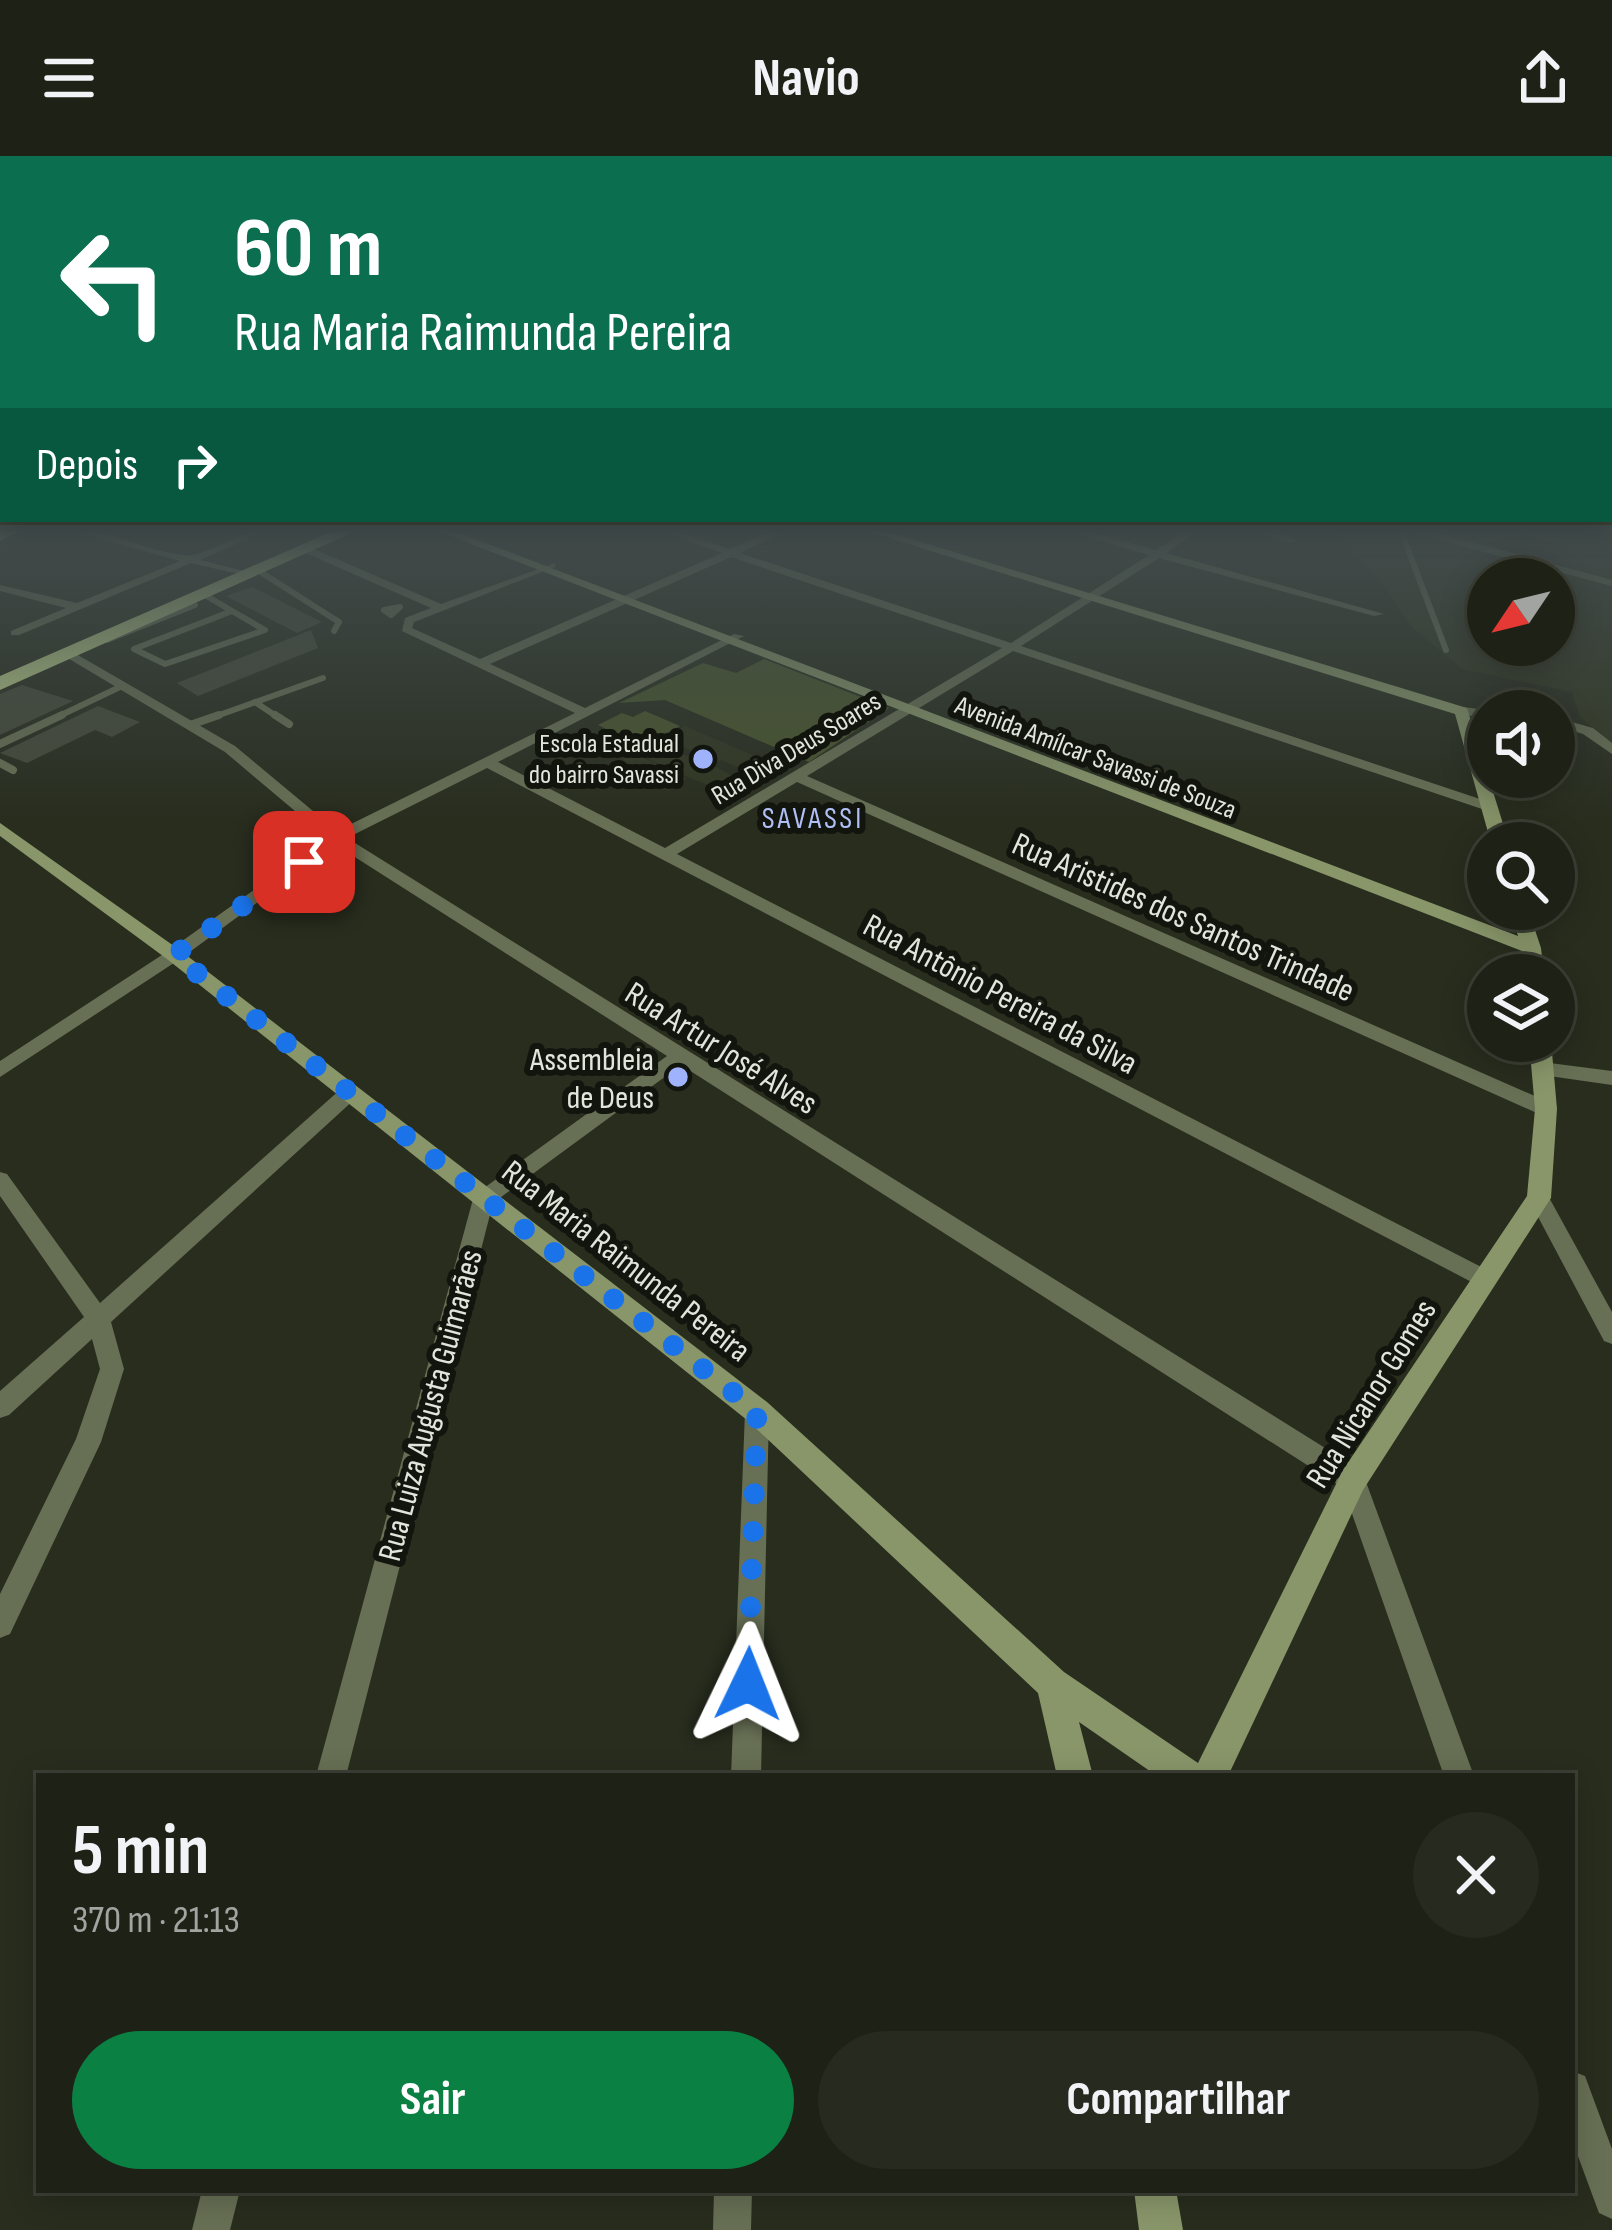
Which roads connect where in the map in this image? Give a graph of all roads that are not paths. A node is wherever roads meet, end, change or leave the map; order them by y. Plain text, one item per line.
1 (26, 628) edge
2 (130, 628) edge
3 (185, 628) edge
4 (264, 628) edge
5 (336, 628) edge
6 (406, 628) edge
7 (564, 628) edge
8 (704, 628) edge
9 (955, 628) edge
10 (1043, 628) edge
11 (1188, 628) edge
12 (1437, 628) edge
13 (334, 631) dead end
14 (15, 632) dead end
15 (733, 639) junction
16 (1012, 647) junction
17 (1446, 650) dead end
18 (74, 651) junction
19 (482, 664) junction
20 (323, 678) dead end
21 (0, 684) edge
22 (122, 686) junction
23 (255, 702) junction
24 (912, 707) junction
25 (1462, 711) junction
26 (1467, 712) edge
27 (585, 713) junction
28 (289, 724) dead end
29 (190, 725) junction
30 (1575, 727) edge
31 (0, 745) edge
32 (1612, 750) edge
33 (487, 762) junction
34 (0, 764) edge
35 (13, 770) dead end
36 (798, 777) junction
37 (1490, 807) junction
38 (1494, 822) edge
39 (0, 828) edge
40 (336, 838) junction
41 (668, 853) junction
42 (1525, 930) edge
43 (1528, 940) junction
44 (1530, 954) edge
45 (174, 955) junction
46 (680, 1056) junction
47 (1542, 1062) edge
48 (1563, 1062) edge
49 (0, 1070) edge
50 (1612, 1078) edge
51 (349, 1093) junction
52 (1546, 1109) junction
53 (0, 1180) edge
54 (1539, 1198) junction
55 (484, 1199) junction
56 (1485, 1280) junction
57 (98, 1318) junction
58 (1612, 1334) edge
59 (0, 1407) edge
60 (757, 1411) junction
61 (1353, 1480) junction
62 (0, 1624) edge
63 (1052, 1684) junction
64 (332, 1773) edge
65 (746, 1773) edge
66 (1074, 1773) edge
67 (1183, 1773) edge
68 (1211, 1773) edge
69 (1459, 1773) edge
70 (1575, 2097) edge
71 (220, 2193) edge
72 (733, 2193) edge
73 (1155, 2193) edge
74 (1612, 2200) edge
75 (211, 2230) edge
76 (732, 2230) edge
77 (1161, 2230) edge

1 - 14 street
2 - 18 highway
3 - 4 lane
5 - 13 lane
6 - 19 street
7 - 19 street
8 - 15 street, Avenida Amílcar Savassi de Souza
9 - 16 street
10 - 16 street, Rua Diva Deus Soares
11 - 25 street
12 - 17 lane
15 - 24 street, Avenida Amílcar Savassi de Souza
15 - 27 street
16 - 24 street, Rua Diva Deus Soares
16 - 37 street
18 - 21 highway
18 - 22 street, Rua Artur José Alves
19 - 27 street
20 - 23 lane
22 - 29 street, Rua Artur José Alves
22 - 31 lane
23 - 28 lane
23 - 29 lane
24 - 36 street, Rua Diva Deus Soares
24 - 43 street, Avenida Amílcar Savassi de Souza
25 - 26 street
25 - 37 street
27 - 33 street
29 - 40 street, Rua Artur José Alves
30 - 32 street
33 - 40 street
33 - 41 street, Rua Antônio Pereira da Silva
34 - 35 lane
36 - 41 street, Rua Diva Deus Soares
36 - 52 street, Rua Aristides dos Santos Trindade
37 - 38 street
39 - 45 street, Rua Maria Raimunda Pereira
40 - 45 street
40 - 46 street, Rua Artur José Alves
41 - 56 street, Rua Antônio Pereira da Silva
42 - 43 street
43 - 44 street
45 - 49 street
45 - 51 street, Rua Maria Raimunda Pereira
46 - 55 street
46 - 61 street, Rua Artur José Alves
47 - 52 street, Rua Nicanor Gomes
48 - 50 street
51 - 55 street, Rua Maria Raimunda Pereira
51 - 57 street
52 - 54 street, Rua Nicanor Gomes
53 - 57 street
54 - 56 street, Rua Nicanor Gomes
54 - 58 street
55 - 60 street, Rua Maria Raimunda Pereira
55 - 64 street, Rua Luiza Augusta Guimarães
56 - 61 street, Rua Nicanor Gomes
57 - 59 street
57 - 62 street
60 - 63 street, Rua Maria Raimunda Pereira
60 - 65 street
61 - 68 street, Rua Nicanor Gomes
61 - 69 street
63 - 66 street
63 - 67 street, Rua Maria Raimunda Pereira
70 - 74 street
71 - 75 street
72 - 76 street
73 - 77 street

